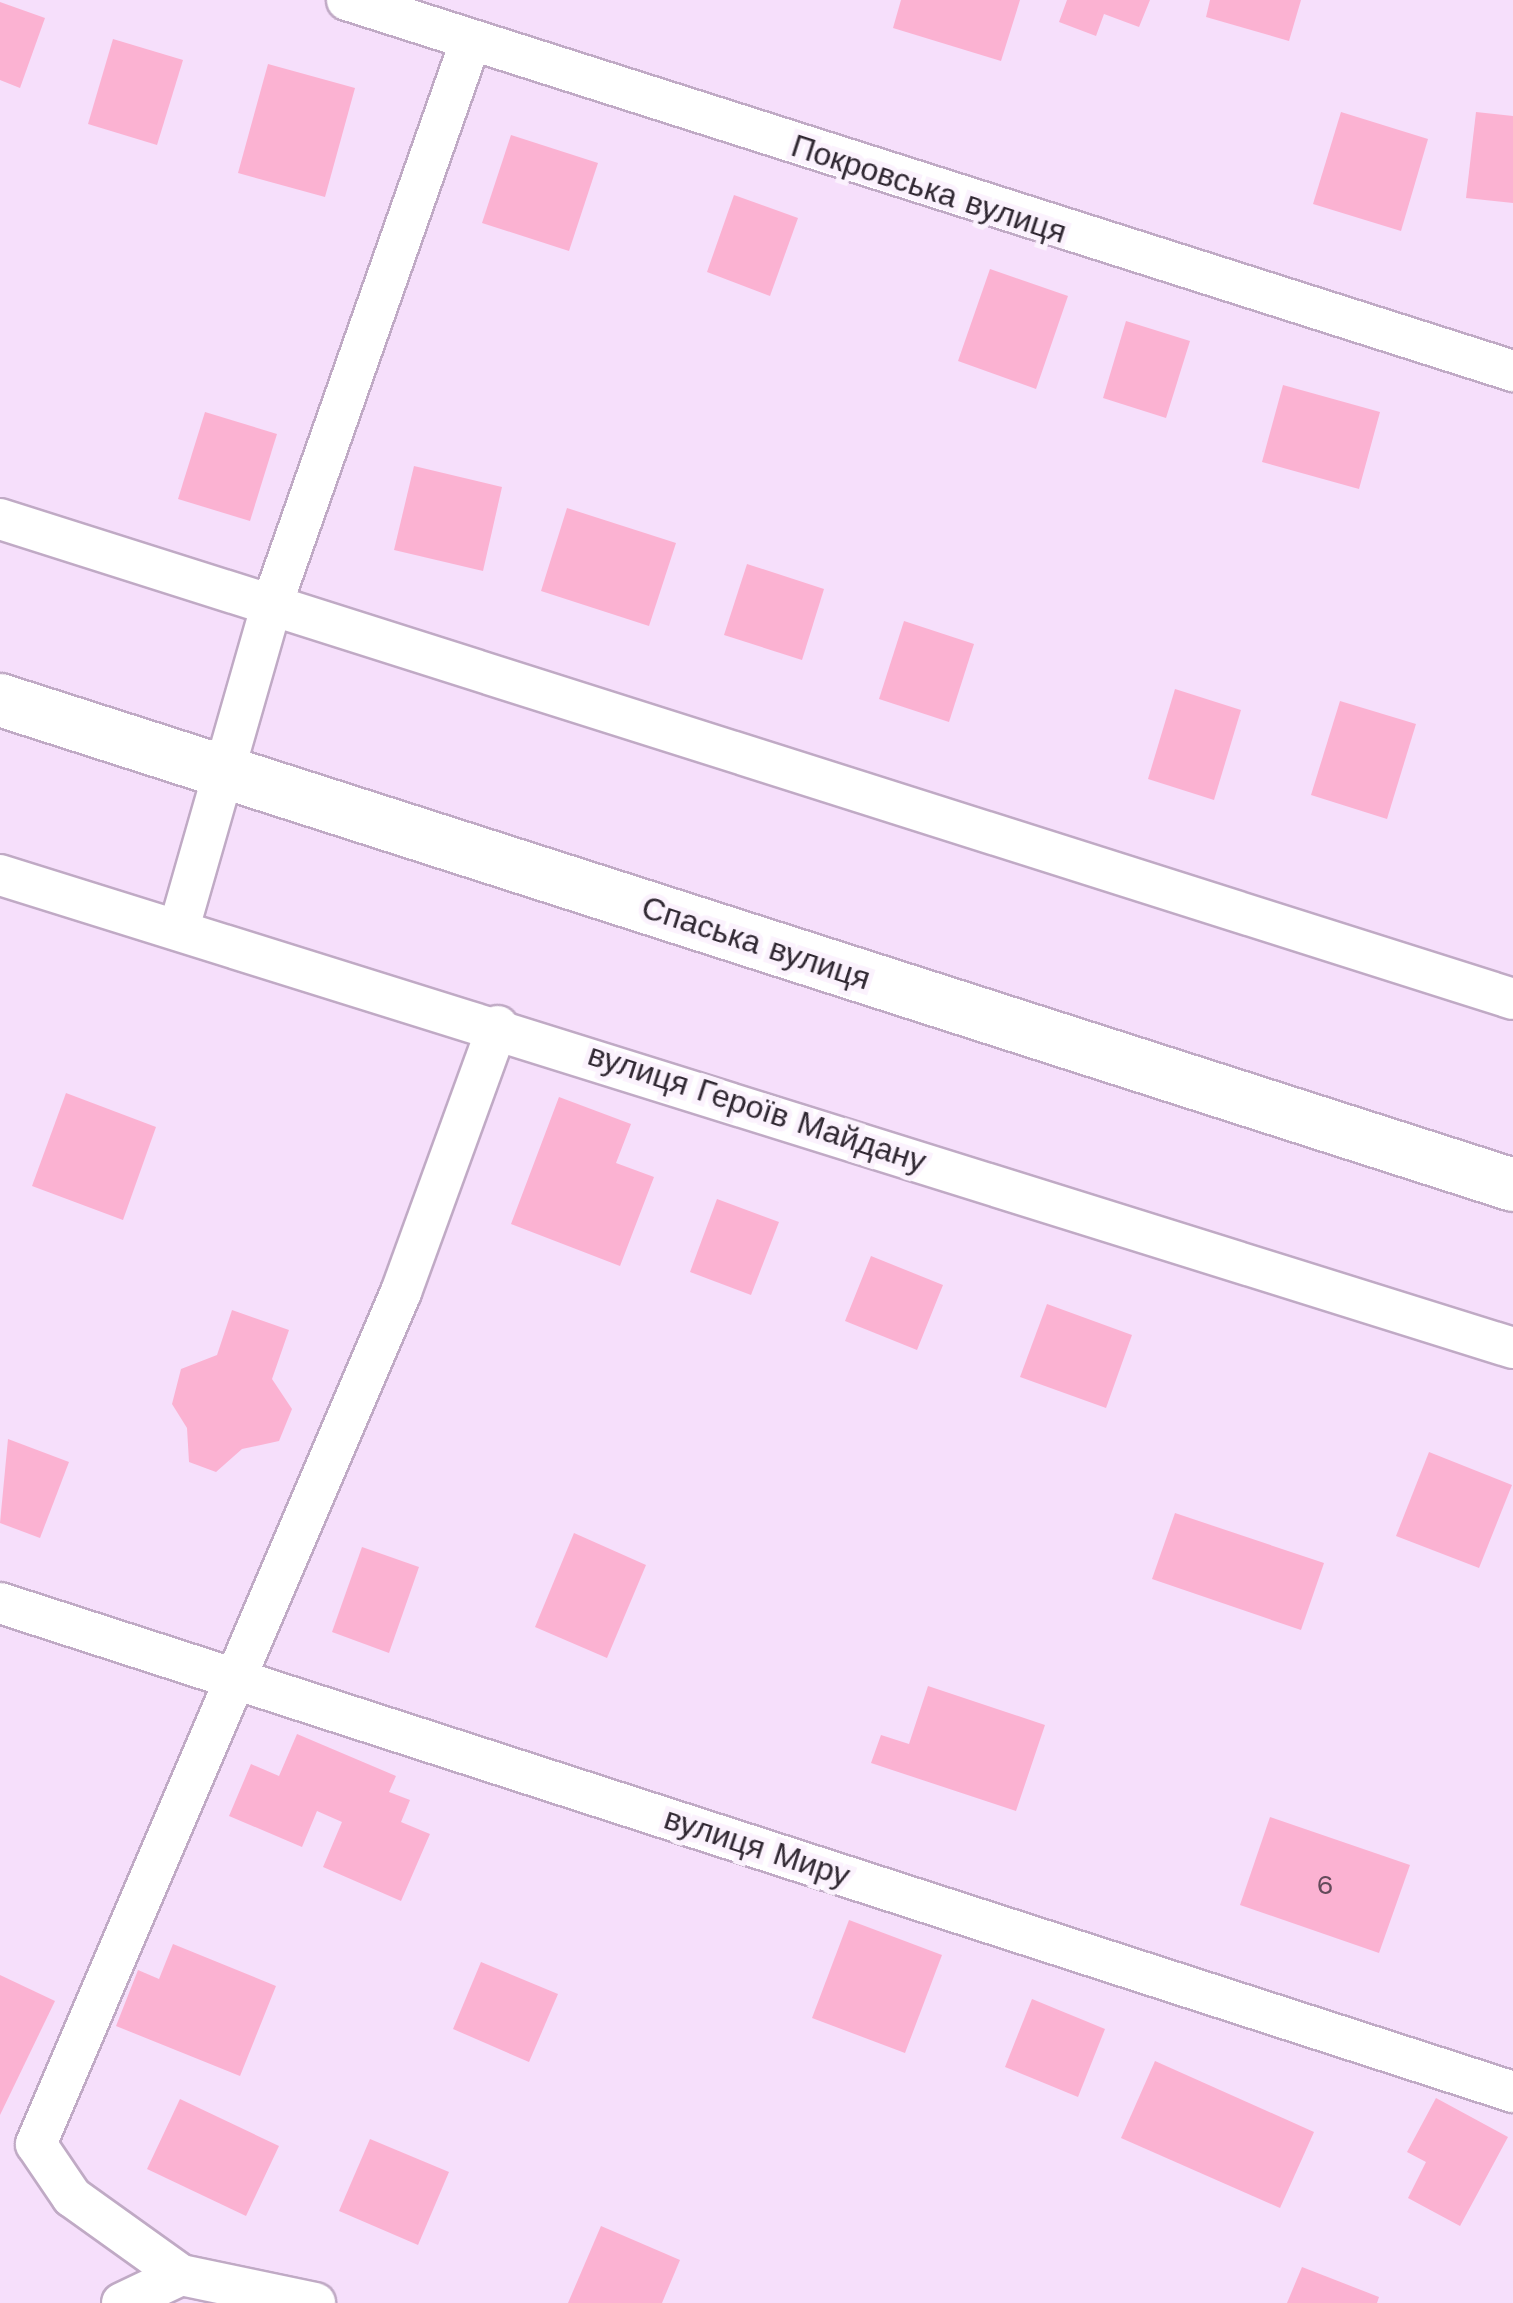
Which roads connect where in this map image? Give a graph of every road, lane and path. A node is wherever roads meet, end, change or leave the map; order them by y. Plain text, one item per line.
1 (348, 0) edge
2 (471, 40) junction
3 (1513, 372) edge
4 (0, 519) edge
5 (272, 604) junction
6 (0, 700) edge
7 (220, 772) junction
8 (0, 875) edge
9 (179, 928) junction
10 (1513, 1000) edge
11 (498, 1026) junction
12 (1513, 1185) edge
13 (1513, 1348) edge
14 (0, 1603) edge
15 (238, 1678) junction
16 (1513, 2092) edge
17 (181, 2275) junction
18 (122, 2303) edge
19 (315, 2303) edge

1 - 2 street, Покровська вулиця
2 - 3 street, Покровська вулиця
2 - 5 street
4 - 5 street
5 - 7 street
5 - 10 street
6 - 7 street, Спаська вулиця
7 - 9 street
7 - 12 street, Спаська вулиця
8 - 9 street, вулиця Героїв Майдану
9 - 11 street, вулиця Героїв Майдану
11 - 13 street, вулиця Героїв Майдану
11 - 15 street
14 - 15 street, вулиця Миру
15 - 16 street, вулиця Миру
15 - 17 street
17 - 18 street
17 - 19 street

